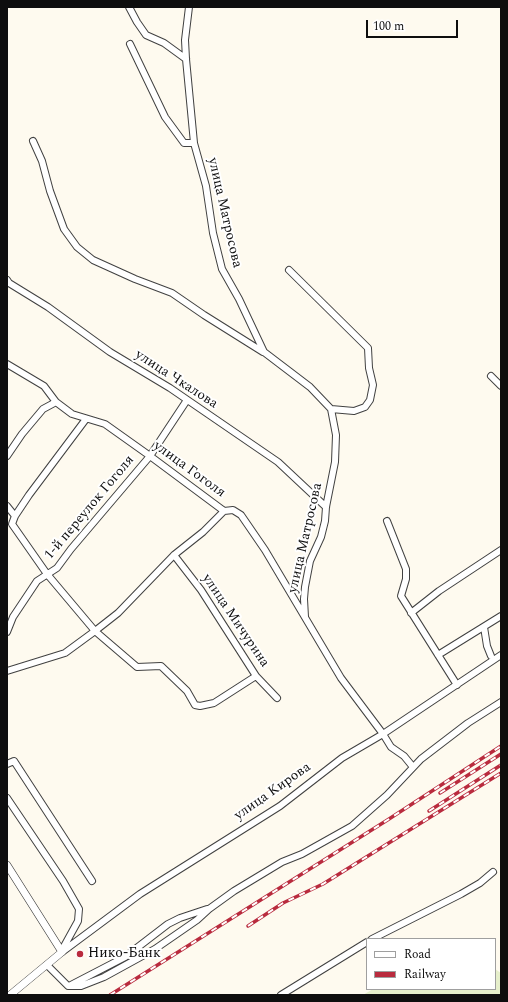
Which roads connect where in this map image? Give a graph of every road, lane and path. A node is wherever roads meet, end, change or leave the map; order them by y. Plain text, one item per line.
1 (129, 7) edge
2 (189, 7) edge
3 (130, 44) dead end
4 (186, 59) junction
5 (33, 140) dead end
6 (194, 143) junction
7 (289, 270) dead end
8 (7, 280) edge
9 (264, 352) junction
10 (7, 364) edge
11 (491, 376) dead end
12 (501, 386) edge
13 (187, 400) junction
14 (56, 402) junction
15 (331, 409) junction
16 (86, 419) junction
17 (7, 456) edge
18 (150, 456) junction
19 (7, 506) edge
20 (326, 507) junction
21 (224, 511) junction
22 (15, 516) junction
23 (387, 521) dead end
24 (501, 550) edge
25 (174, 556) junction
26 (47, 574) junction
27 (410, 613) junction
28 (305, 616) junction
29 (501, 616) edge
30 (484, 627) junction
31 (7, 632) edge
32 (94, 632) junction
33 (438, 655) junction
34 (491, 656) dead end
35 (501, 656) edge
36 (7, 671) edge
37 (256, 676) junction
38 (457, 685) junction
39 (277, 698) dead end
40 (501, 702) edge
41 (383, 734) junction
42 (7, 764) edge
43 (413, 766) junction
44 (8, 798) edge
45 (7, 865) edge
46 (493, 872) dead end
47 (92, 881) dead end
48 (209, 909) junction
49 (374, 938) edge
50 (366, 943) edge
51 (62, 952) junction
52 (47, 965) junction
53 (68, 986) junction
54 (10, 995) edge
55 (281, 995) edge

1 - 4 street
2 - 4 street, улица Матросова
3 - 6 street, улица Матросова
4 - 6 street, улица Матросова
5 - 9 street, улица Матросова
6 - 9 street, улица Матросова
7 - 15 street
8 - 13 street, улица Чкалова
9 - 15 street, улица Матросова
10 - 14 street, улица Гоголя
11 - 12 street
13 - 18 street, 1-й переулок Гоголя
13 - 20 street, улица Чкалова
14 - 16 street, улица Гоголя
14 - 17 street
15 - 20 street, улица Матросова
16 - 18 street, улица Гоголя
16 - 22 street
18 - 21 street, улица Гоголя
18 - 26 street, 1-й переулок Гоголя
19 - 22 street
20 - 28 street, улица Матросова
21 - 25 street
21 - 28 street, улица Гоголя
22 - 26 street
23 - 27 street
24 - 27 street
25 - 32 street
25 - 37 street, улица Мичурина
26 - 31 street, 1-й переулок Гоголя
26 - 32 street
27 - 33 street
28 - 41 street, улица Гоголя
29 - 30 street
30 - 33 street
30 - 34 street
32 - 36 street
32 - 37 street
33 - 38 street
35 - 38 street, улица Кирова
37 - 39 street, улица Мичурина
38 - 41 street, улица Кирова
40 - 43 street
41 - 43 street, улица Гоголя
41 - 51 street, улица Кирова
42 - 47 street
43 - 48 street
44 - 51 street
45 - 51 street
46 - 49 street
48 - 53 street
48 - 53 street
50 - 55 street
51 - 52 street
52 - 53 street
52 - 54 street

